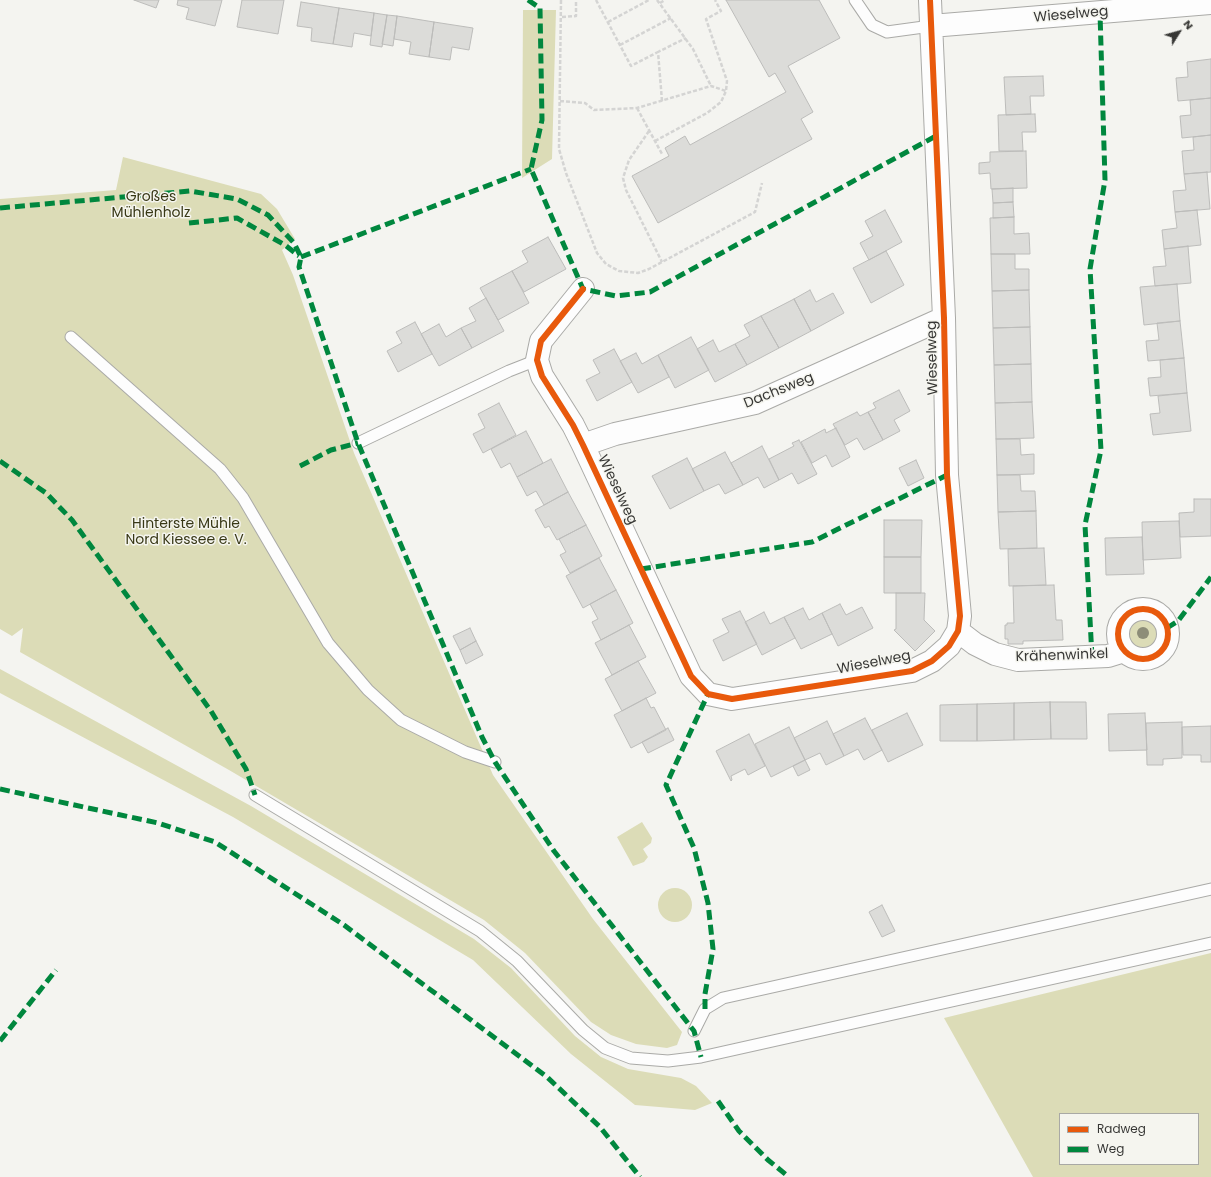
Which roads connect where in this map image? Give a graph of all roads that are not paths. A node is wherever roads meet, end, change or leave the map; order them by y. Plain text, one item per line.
1 (855, 0) edge
2 (930, 0) edge
3 (1211, 3) edge
4 (931, 26) junction
5 (583, 289) dead end
6 (944, 318) junction
7 (71, 337) dead end
8 (537, 360) junction
9 (358, 443) dead end
10 (583, 445) junction
11 (958, 631) junction
12 (1124, 651) dead end
13 (495, 762) dead end
14 (255, 796) dead end
15 (1211, 889) edge
16 (1211, 942) edge
17 (694, 1031) dead end

1 - 4 lane
2 - 4 street, Wieselweg
3 - 4 street, Wieselweg
4 - 6 street, Wieselweg
5 - 8 street
6 - 10 street, Dachsweg
6 - 11 street, Wieselweg
7 - 13 lane
8 - 9 lane
8 - 10 street, Wieselweg
10 - 11 street, Wieselweg
11 - 12 street, Krähenwinkel
14 - 16 lane
15 - 17 lane

